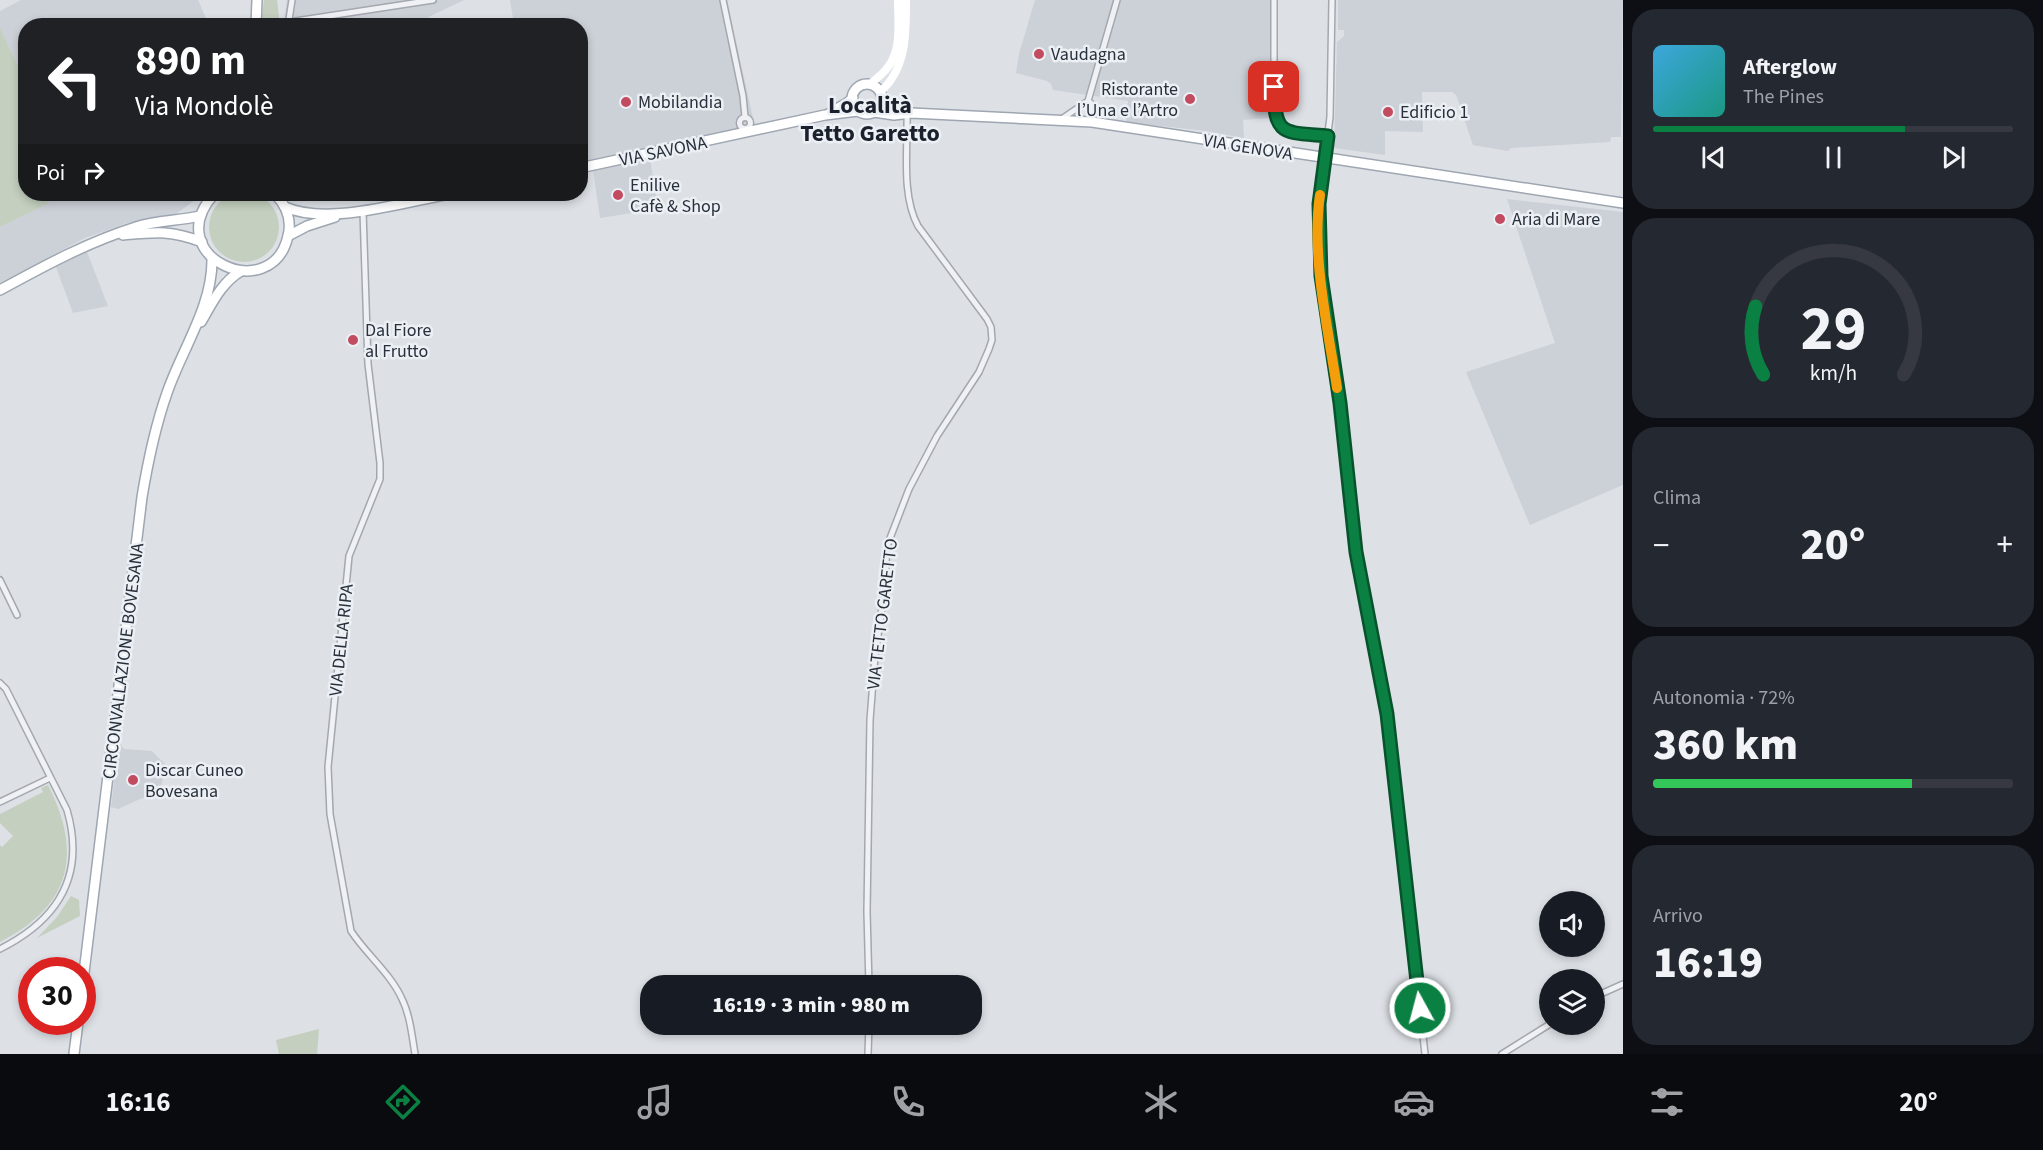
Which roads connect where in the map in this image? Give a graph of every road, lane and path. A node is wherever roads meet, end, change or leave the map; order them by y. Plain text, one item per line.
1 (257, 0) edge
2 (292, 0) edge
3 (433, 0) edge
4 (723, 0) edge
5 (898, 0) edge
6 (906, 0) edge
7 (1117, 0) edge
8 (1274, 0) edge
9 (1332, 0) edge
10 (256, 18) edge
11 (290, 18) edge
12 (325, 18) edge
13 (870, 84) junction
14 (881, 95) junction
15 (853, 98) junction
16 (1088, 101) junction
17 (1081, 106) junction
18 (858, 111) junction
19 (874, 112) junction
20 (907, 113) junction
21 (825, 115) junction
22 (1060, 120) junction
23 (1089, 121) junction
24 (746, 131) junction
25 (1328, 136) junction
26 (1326, 159) junction
27 (588, 166) edge
28 (207, 201) edge
29 (280, 201) edge
30 (414, 201) edge
31 (1623, 203) edge
32 (285, 207) junction
33 (363, 211) junction
34 (349, 213) junction
35 (200, 216) junction
36 (112, 236) junction
37 (288, 236) junction
38 (202, 242) junction
39 (212, 258) junction
40 (241, 271) junction
41 (0, 290) edge
42 (190, 339) junction
43 (0, 580) edge
44 (17, 615) dead end
45 (0, 686) edge
46 (50, 777) junction
47 (0, 802) edge
48 (0, 949) edge
49 (86, 957) edge
50 (869, 975) edge
51 (1623, 984) edge
52 (1605, 992) edge
53 (1539, 1031) edge
54 (76, 1035) edge
55 (869, 1035) edge
56 (74, 1054) edge
57 (415, 1054) edge
58 (868, 1054) edge
59 (1425, 1054) edge
60 (1502, 1054) edge

1 - 10 main road
2 - 11 street
3 - 12 street
4 - 24 street
5 - 13 street
6 - 14 street
7 - 16 street
8 - 25 street
9 - 25 street
13 - 14 main road
13 - 15 main road
14 - 19 main road
14 - 20 main road, VIA GENOVA
15 - 18 main road
15 - 21 main road, VIA SAVONA
16 - 17 street
16 - 23 street
17 - 22 street
17 - 23 street
18 - 19 main road
18 - 21 main road, VIA SAVONA
19 - 20 main road, VIA GENOVA
20 - 22 main road, VIA GENOVA
20 - 50 street, VIA TETTO GARETTO
21 - 24 main road, VIA SAVONA
22 - 23 main road, VIA GENOVA
23 - 26 main road, VIA GENOVA
24 - 27 main road, VIA SAVONA
25 - 26 street
26 - 31 main road, VIA GENOVA
26 - 59 street
28 - 35 main road
29 - 32 main road
30 - 33 main road
32 - 34 main road
32 - 37 main road
33 - 34 main road
33 - 57 street, VIA DELLA RIPA
34 - 37 main road
35 - 36 main road
35 - 38 main road
36 - 38 main road
36 - 41 main road
37 - 40 main road
38 - 39 main road
39 - 40 main road
39 - 42 main road, CIRCONVALLAZIONE BOVESANA
40 - 42 main road, CIRCONVALLAZIONE BOVESANA
42 - 49 main road, CIRCONVALLAZIONE BOVESANA
43 - 44 street
45 - 46 street
46 - 47 street
46 - 48 street
51 - 52 street
53 - 60 street
54 - 56 main road
55 - 58 street

